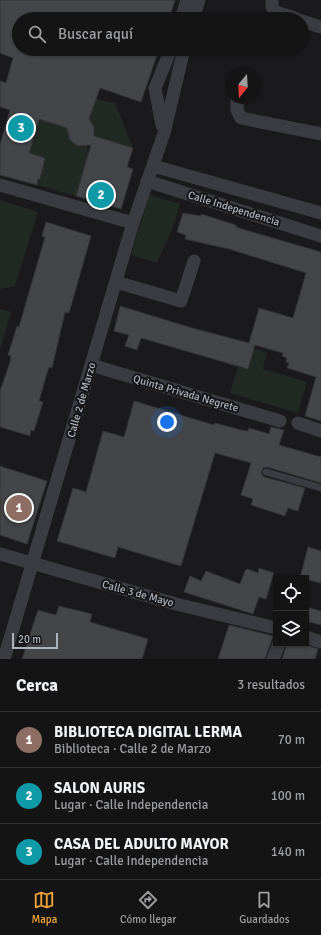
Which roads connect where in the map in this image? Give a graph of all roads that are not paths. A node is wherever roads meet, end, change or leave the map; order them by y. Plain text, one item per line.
1 (187, 0) edge
2 (199, 0) edge
3 (272, 0) edge
4 (183, 12) edge
5 (195, 12) edge
6 (276, 12) edge
7 (309, 23) edge
8 (321, 27) edge
9 (168, 56) edge
10 (182, 56) edge
11 (238, 104) edge
12 (321, 134) edge
13 (162, 137) junction
14 (153, 166) junction
15 (147, 181) junction
16 (0, 185) edge
17 (321, 214) edge
18 (133, 223) junction
19 (318, 235) edge
20 (194, 261) dead end
21 (116, 282) junction
22 (91, 365) junction
23 (280, 421) dead end
24 (298, 423) dead end
25 (321, 431) edge
26 (266, 472) dead end
27 (321, 488) edge
28 (0, 554) edge
29 (33, 564) junction
30 (273, 627) edge
31 (309, 638) edge
32 (321, 642) edge
33 (277, 647) edge
34 (4, 659) edge
35 (273, 659) edge

1 - 4 street
2 - 5 street
3 - 6 street
7 - 8 street
9 - 13 street, Calle 2 de Marzo
10 - 13 street
11 - 12 street
13 - 14 street, Calle 2 de Marzo
14 - 15 street, Calle 2 de Marzo
14 - 17 street, Calle Independencia
15 - 18 street, Calle 2 de Marzo
15 - 19 street, Calle Independencia
16 - 18 street
17 - 19 street
18 - 21 street, Calle 2 de Marzo
20 - 21 street
21 - 22 street, Calle 2 de Marzo
22 - 23 street, Quinta Privada Negrete
22 - 29 street, Calle 2 de Marzo
24 - 25 street
26 - 27 lane
28 - 29 street, Calle 3 de Mayo
29 - 30 street, Calle 3 de Mayo
29 - 34 street, Calle 2 de Marzo
31 - 32 street
33 - 35 street

